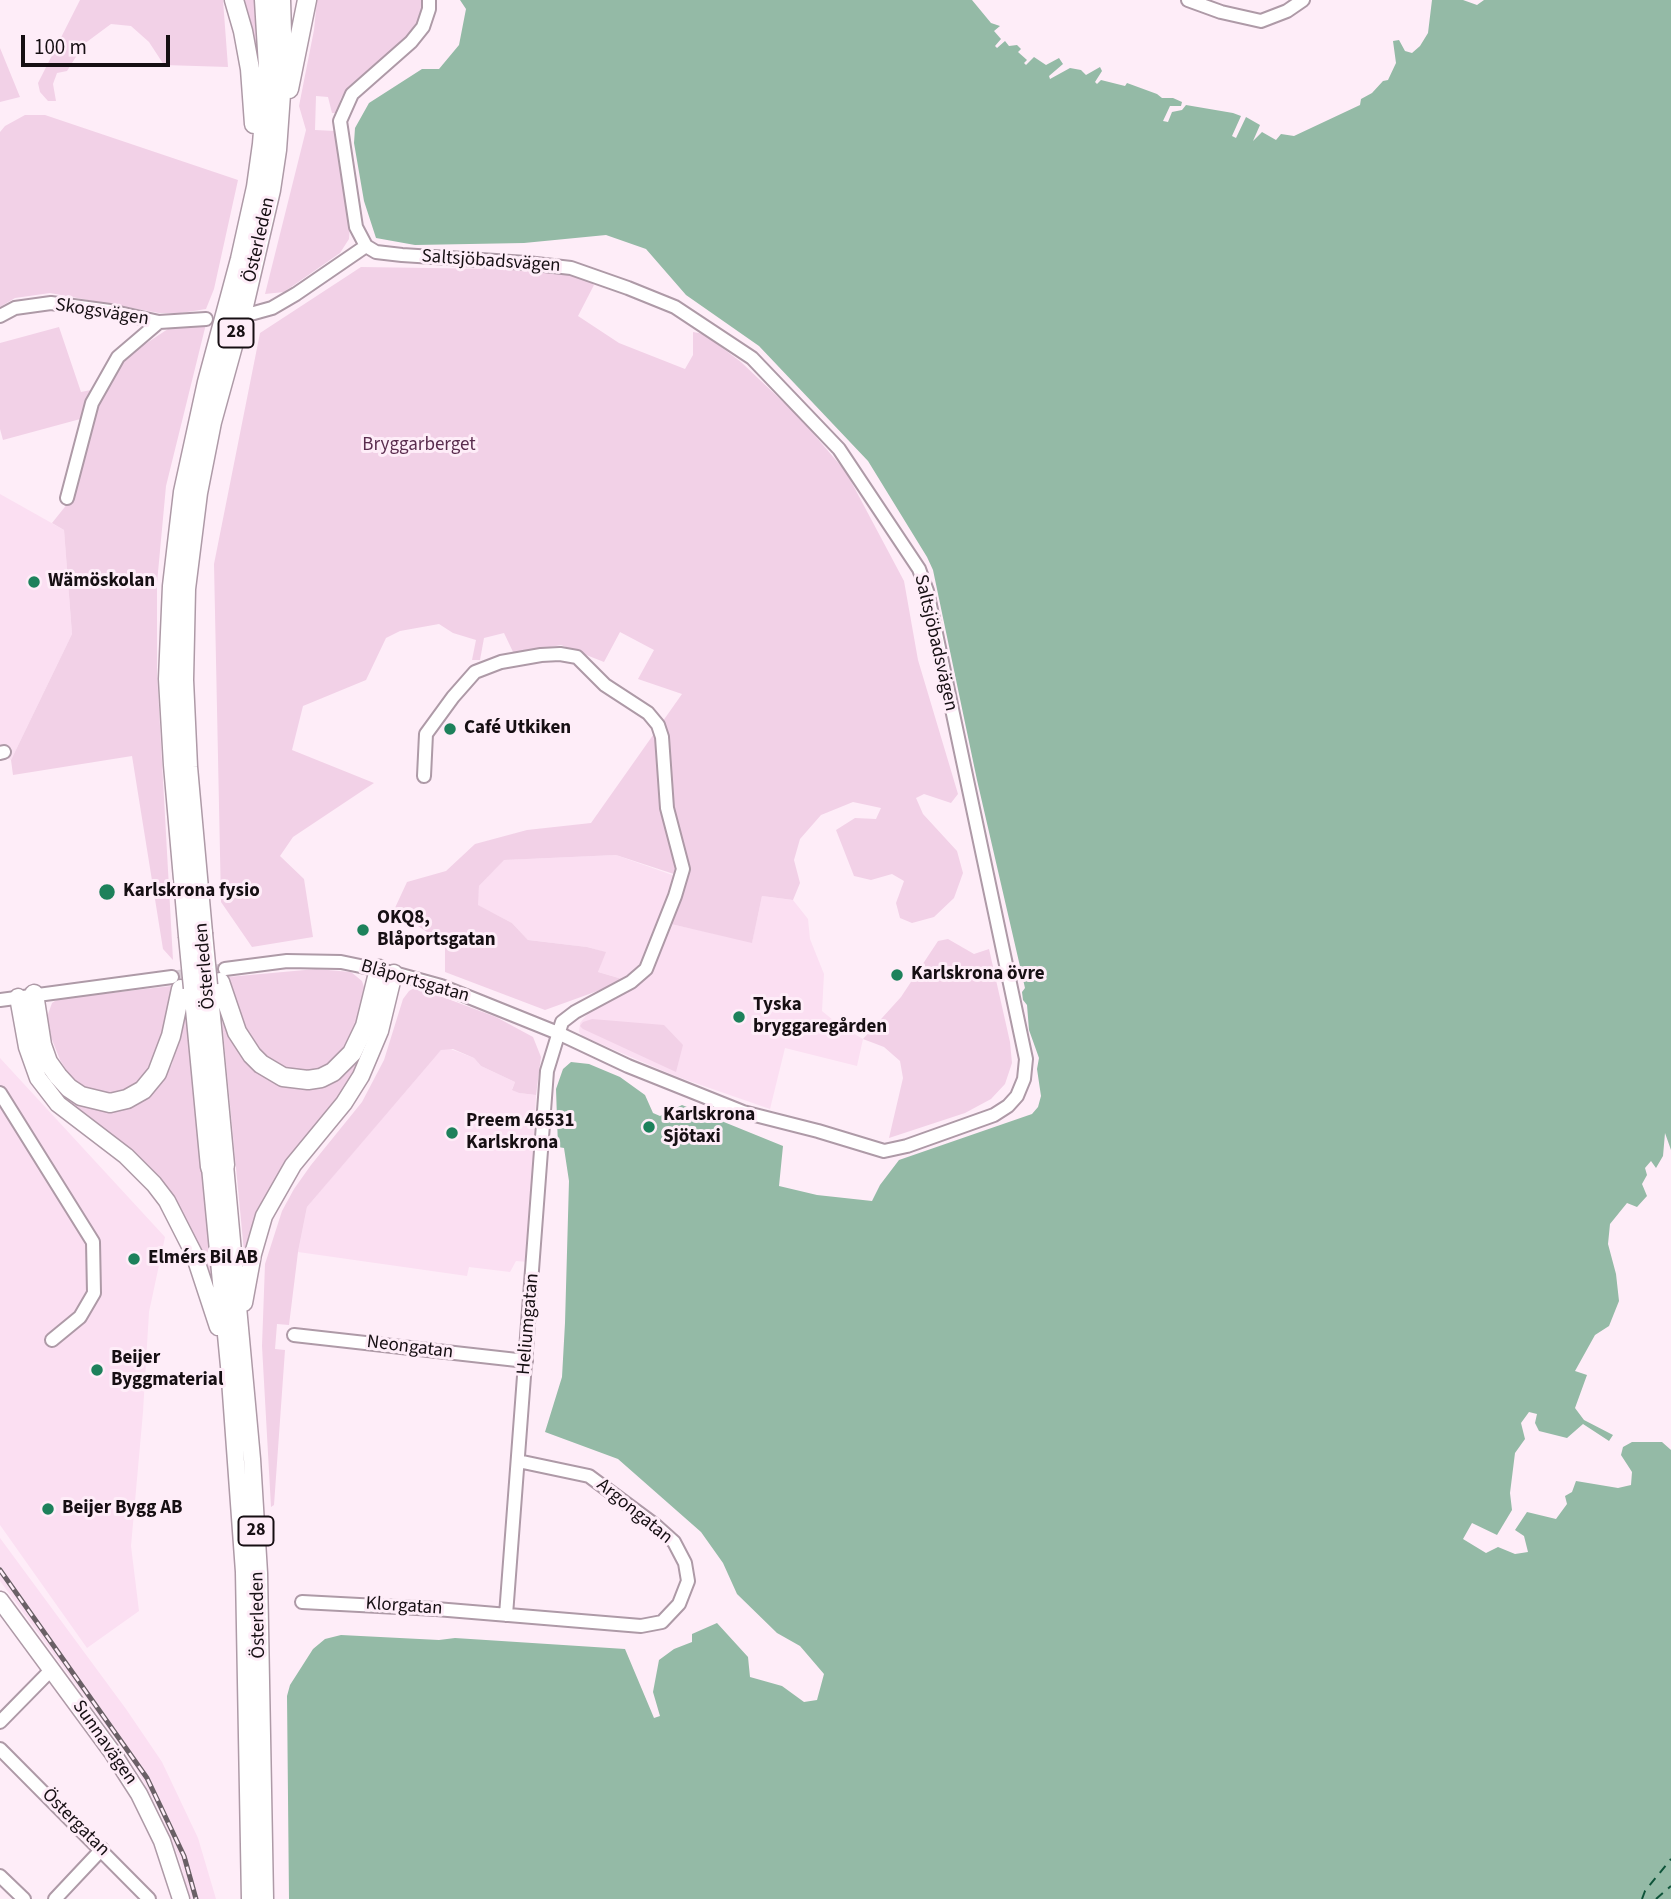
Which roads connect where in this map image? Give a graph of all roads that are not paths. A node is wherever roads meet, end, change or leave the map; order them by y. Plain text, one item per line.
1 (234, 0) edge
2 (264, 0) edge
3 (281, 0) edge
4 (307, 0) edge
5 (429, 0) edge
6 (1188, 0) edge
7 (1303, 0) edge
8 (279, 123) junction
9 (256, 187) junction
10 (366, 246) junction
11 (254, 313) dead end
12 (0, 316) edge
13 (205, 319) dead end
14 (159, 322) junction
15 (67, 498) dead end
16 (424, 776) dead end
17 (197, 937) junction
18 (386, 971) junction
19 (200, 982) junction
20 (26, 995) junction
21 (0, 1000) edge
22 (558, 1033) junction
23 (0, 1093) edge
24 (217, 1166) junction
25 (240, 1323) junction
26 (294, 1335) dead end
27 (52, 1340) dead end
28 (526, 1361) junction
29 (229, 1366) junction
30 (518, 1461) junction
31 (0, 1600) edge
32 (302, 1602) dead end
33 (506, 1615) junction
34 (52, 1669) junction
35 (0, 1723) edge
36 (0, 1749) edge
37 (102, 1849) junction
38 (0, 1876) edge
39 (145, 1898) edge
40 (24, 1899) edge
41 (55, 1899) edge
42 (181, 1899) edge
43 (250, 1899) edge
44 (265, 1899) edge

1 - 9 highway
2 - 9 highway, Österleden / 28
3 - 8 highway, Österleden / 28
4 - 8 highway
5 - 10 street
6 - 7 street
8 - 17 highway, Österleden / 28
9 - 17 highway, Österleden / 28
10 - 11 street
10 - 22 street, Saltsjöbadsvägen
12 - 14 street, Skogsvägen
13 - 14 street, Skogsvägen
14 - 15 street
16 - 22 street
17 - 19 highway, Österleden / 28, bridge
17 - 19 highway
18 - 19 street, Blåportsgatan
18 - 19 highway
18 - 22 street, Blåportsgatan
18 - 25 main road
19 - 20 street, Blåportsgatan
19 - 20 highway
19 - 24 highway, Österleden / 28
20 - 21 street, Blåportsgatan
20 - 29 main road
22 - 28 street, Heliumgatan
23 - 27 street
24 - 25 main road, Österleden / 28
24 - 29 main road, Österleden / 28
25 - 44 main road, Österleden / 28
26 - 28 street, Neongatan
28 - 30 street, Heliumgatan
29 - 43 main road, Österleden / 28
30 - 33 street, Heliumgatan
30 - 33 street, Argongatan
31 - 34 main road, Sunnavägen
32 - 33 street, Klorgatan
34 - 35 street
34 - 42 main road, Sunnavägen
36 - 37 street, Östergatan
37 - 39 street, Östergatan
37 - 41 street
38 - 40 street

